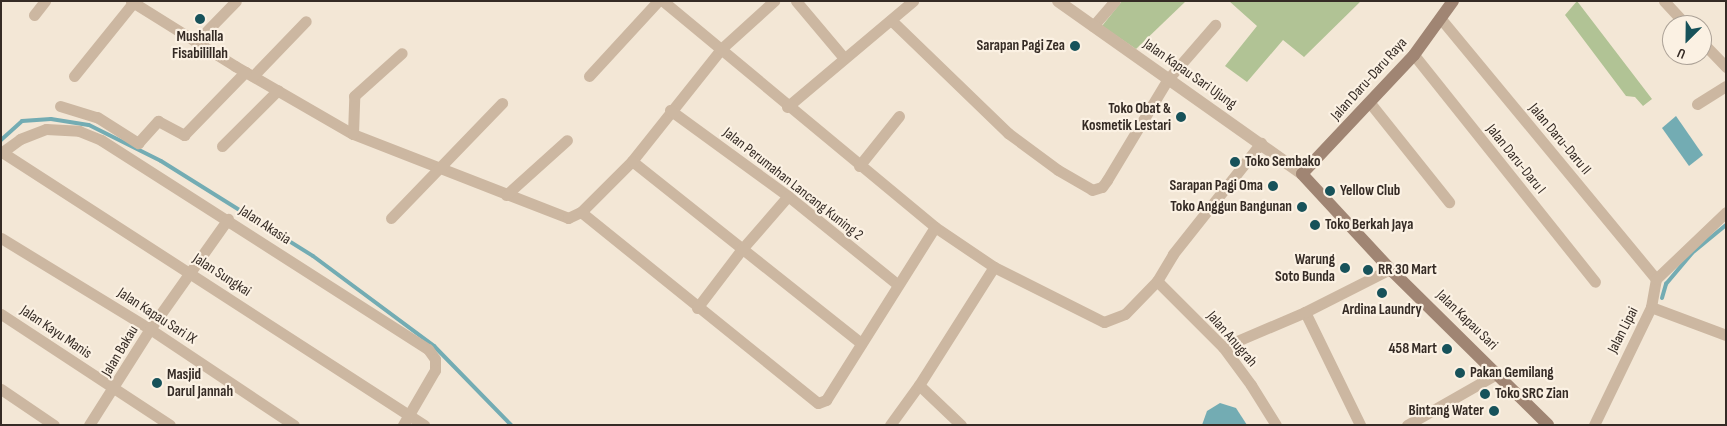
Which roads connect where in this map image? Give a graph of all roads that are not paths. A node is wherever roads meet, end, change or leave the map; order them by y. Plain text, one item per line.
1 (45, 1) edge
2 (236, 1) edge
3 (658, 1) edge
4 (663, 1) edge
5 (774, 1) edge
6 (796, 1) edge
7 (1058, 1) edge
8 (1115, 1) edge
9 (1664, 1) edge
10 (132, 2) edge
11 (1452, 2) edge
12 (905, 4) edge
13 (34, 15) dead end
14 (1677, 15) edge
15 (1441, 18) junction
16 (891, 20) junction
17 (306, 21) dead end
18 (1214, 25) dead end
19 (1093, 26) junction
20 (196, 42) junction
21 (721, 49) junction
22 (1712, 52) edge
23 (402, 53) dead end
24 (1414, 55) junction
25 (844, 58) junction
26 (1726, 67) edge
27 (249, 74) junction
28 (74, 76) dead end
29 (589, 76) dead end
30 (1168, 79) junction
31 (1726, 86) edge
32 (278, 90) junction
33 (502, 103) dead end
34 (1370, 103) junction
35 (1697, 104) dead end
36 (60, 106) dead end
37 (787, 107) junction
38 (670, 110) junction
39 (899, 116) dead end
40 (353, 134) junction
41 (567, 140) dead end
42 (1261, 143) junction
43 (222, 146) dead end
44 (2, 152) edge
45 (632, 161) junction
46 (859, 166) junction
47 (438, 167) junction
48 (1302, 174) junction
49 (506, 195) junction
50 (788, 196) junction
51 (1449, 202) dead end
52 (581, 212) junction
53 (1726, 212) edge
54 (391, 218) dead end
55 (228, 219) junction
56 (936, 226) junction
57 (1, 238) edge
58 (742, 249) junction
59 (994, 267) junction
60 (1390, 269) junction
61 (189, 272) junction
62 (1656, 279) junction
63 (1156, 282) junction
64 (1595, 282) dead end
65 (897, 284) junction
66 (1651, 307) junction
67 (697, 308) junction
68 (1305, 312) junction
69 (1, 314) edge
70 (150, 329) junction
71 (1726, 335) edge
72 (861, 343) junction
73 (1223, 347) junction
74 (1498, 373) junction
75 (919, 385) junction
76 (114, 388) junction
77 (1, 389) edge
78 (406, 420) edge
79 (54, 425) edge
80 (89, 425) edge
81 (170, 425) edge
82 (294, 425) edge
83 (424, 425) edge
84 (890, 425) edge
85 (961, 425) edge
86 (1276, 425) edge
87 (1360, 425) edge
88 (1407, 425) edge
89 (1548, 425) edge
90 (1594, 425) edge

1 - 13 street
2 - 20 street
3 - 29 street
4 - 21 street
5 - 21 street
6 - 25 street
7 - 19 street, Jalan Kapau Sari Ujung
8 - 19 street
9 - 14 street
10 - 20 street
10 - 28 street
11 - 15 main road, Jalan Daru-Daru Raya
12 - 16 street
15 - 24 main road, Jalan Daru-Daru Raya
15 - 62 street, Jalan Daru-Daru II
16 - 25 street
16 - 30 street
17 - 27 street
18 - 30 street
19 - 30 street, Jalan Kapau Sari Ujung
20 - 27 street
21 - 37 street
21 - 38 street
22 - 26 street
23 - 40 street
24 - 34 main road, Jalan Daru-Daru Raya
24 - 64 street, Jalan Daru-Daru I
25 - 37 street
27 - 32 street
27 - 36 street
30 - 42 street, Jalan Kapau Sari Ujung
31 - 35 street
32 - 40 street
32 - 43 street
33 - 47 street
34 - 48 main road, Jalan Daru-Daru Raya
34 - 51 street
37 - 46 street
38 - 45 street
38 - 50 street, Jalan Perumahan Lancang Kuning 2
39 - 46 street
40 - 47 street
41 - 49 street
42 - 48 street, Jalan Kapau Sari Ujung
42 - 63 street
44 - 55 street, Jalan Akasia
44 - 61 street, Jalan Sungkai
45 - 52 street
45 - 58 street
46 - 56 street
47 - 49 street
47 - 54 street
48 - 60 main road, Jalan Kapau Sari
49 - 52 street
50 - 58 street
50 - 65 street, Jalan Perumahan Lancang Kuning 2
52 - 67 street
53 - 62 street
55 - 61 street, Jalan Bakau
55 - 78 street, Jalan Akasia
56 - 59 street
56 - 65 street
57 - 70 street, Jalan Kapau Sari IX
58 - 67 street
58 - 72 street
59 - 63 street
59 - 75 street
60 - 68 street
60 - 74 main road, Jalan Kapau Sari
61 - 70 street, Jalan Bakau
61 - 78 street, Jalan Sungkai
62 - 66 street, Jalan Lipai
63 - 73 street, Jalan Anugrah
65 - 72 street
66 - 71 street
66 - 90 street, Jalan Lipai
67 - 72 street
68 - 73 street
68 - 87 street
69 - 76 street, Jalan Kayu Manis
70 - 76 street, Jalan Bakau
70 - 82 street, Jalan Kapau Sari IX
73 - 86 street, Jalan Anugrah
74 - 88 street
74 - 89 main road, Jalan Kapau Sari
75 - 84 street
75 - 85 street
76 - 80 street, Jalan Bakau
76 - 81 street, Jalan Kayu Manis
77 - 79 street
78 - 83 street, Jalan Sungkai

